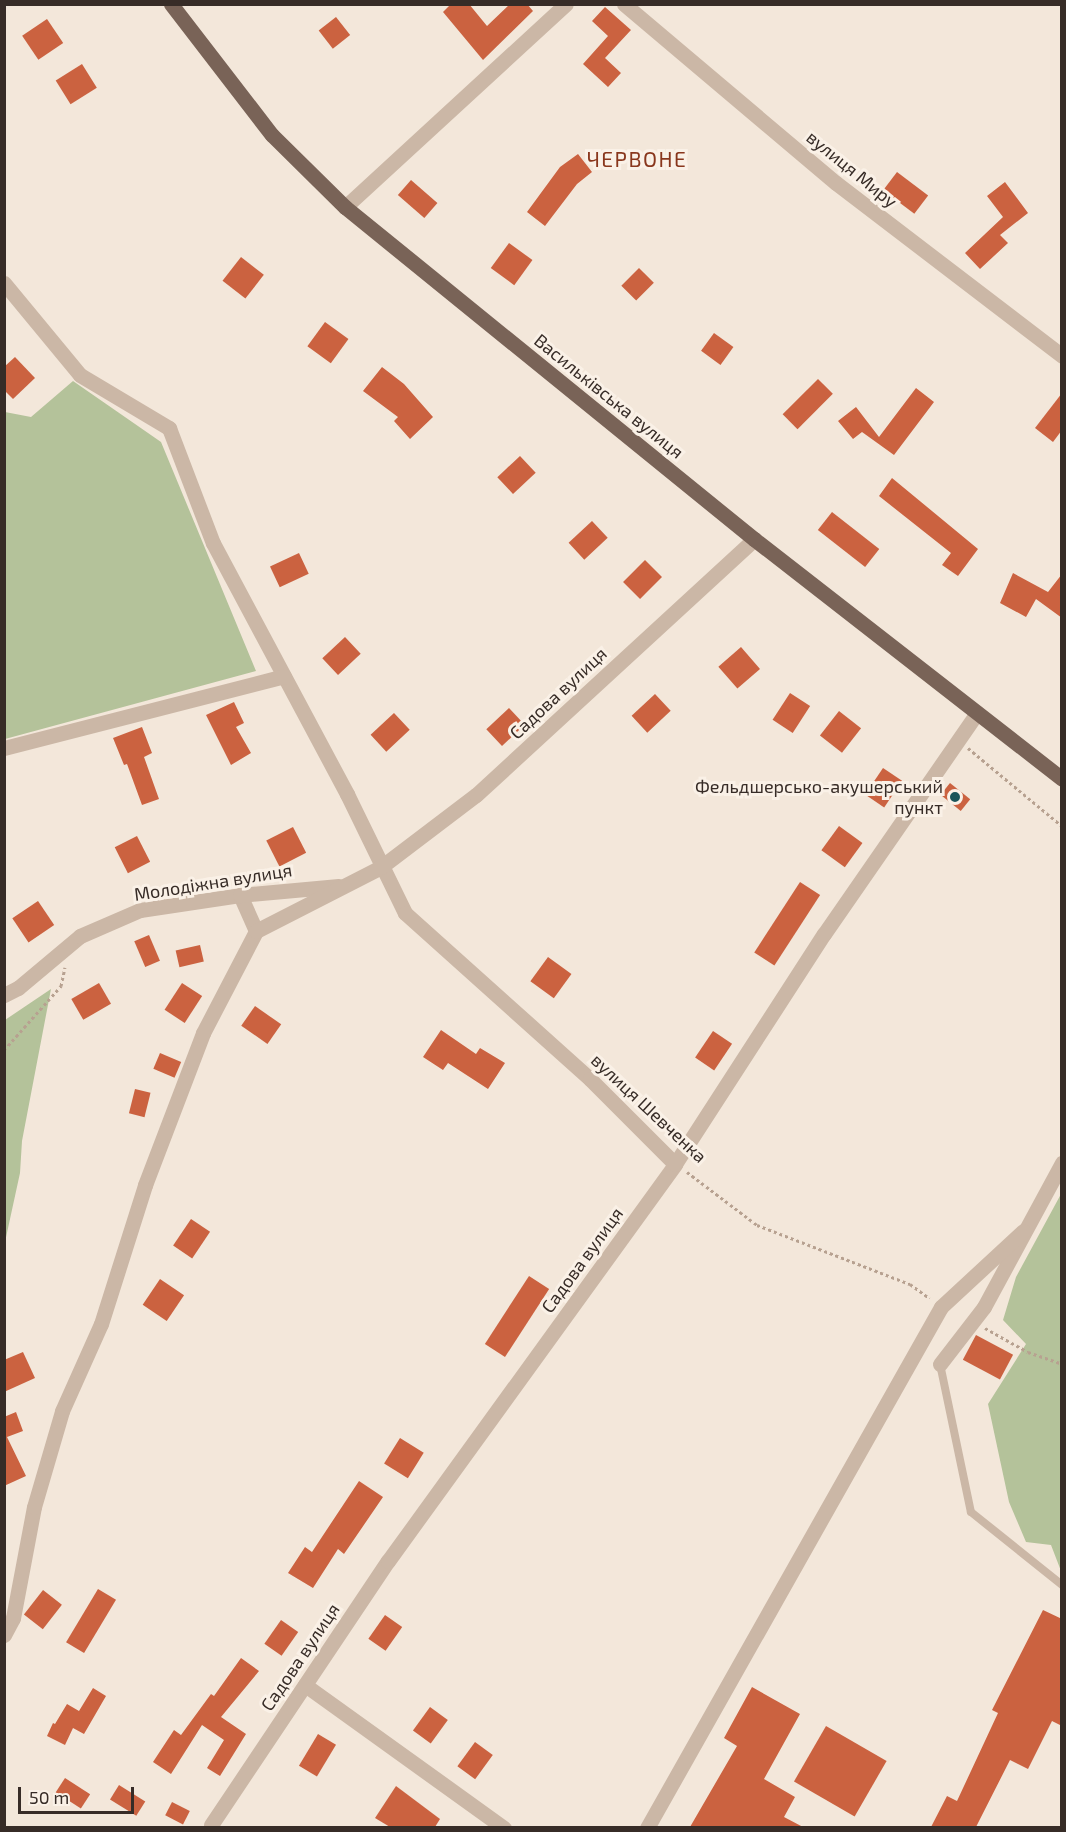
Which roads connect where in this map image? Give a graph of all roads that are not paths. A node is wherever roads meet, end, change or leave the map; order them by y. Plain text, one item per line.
1 (171, 4) edge
2 (566, 4) edge
3 (624, 4) edge
4 (345, 207) junction
5 (4, 283) edge
6 (1062, 356) edge
7 (754, 539) junction
8 (284, 676) junction
9 (977, 713) junction
10 (4, 748) edge
11 (1062, 779) edge
12 (381, 867) junction
13 (345, 885) junction
14 (240, 895) junction
15 (256, 931) junction
16 (4, 995) edge
17 (1062, 1162) edge
18 (675, 1164) junction
19 (1023, 1231) junction
20 (940, 1364) joint
21 (1062, 1585) edge
22 (4, 1635) edge
23 (305, 1685) junction
24 (211, 1825) dead end
25 (504, 1827) edge
26 (647, 1827) edge

1 - 4 main road, Васильківська вулиця
2 - 4 street
3 - 6 street, вулиця Миру
4 - 7 main road, Васильківська вулиця
5 - 8 street
7 - 9 main road, Васильківська вулиця
7 - 12 street, Садова вулиця
8 - 10 street
8 - 12 street
9 - 11 main road, Васильківська вулиця
9 - 18 street, Садова вулиця
12 - 13 street, Садова вулиця
12 - 18 street, вулиця Шевченка
13 - 14 street, Молодіжна вулиця
13 - 15 street, Садова вулиця
14 - 15 street
14 - 16 street, Молодіжна вулиця
15 - 22 street
17 - 19 street
18 - 23 street, Садова вулиця
19 - 20 street
19 - 26 street
20 - 21 lane
23 - 24 street, Садова вулиця
23 - 25 street

